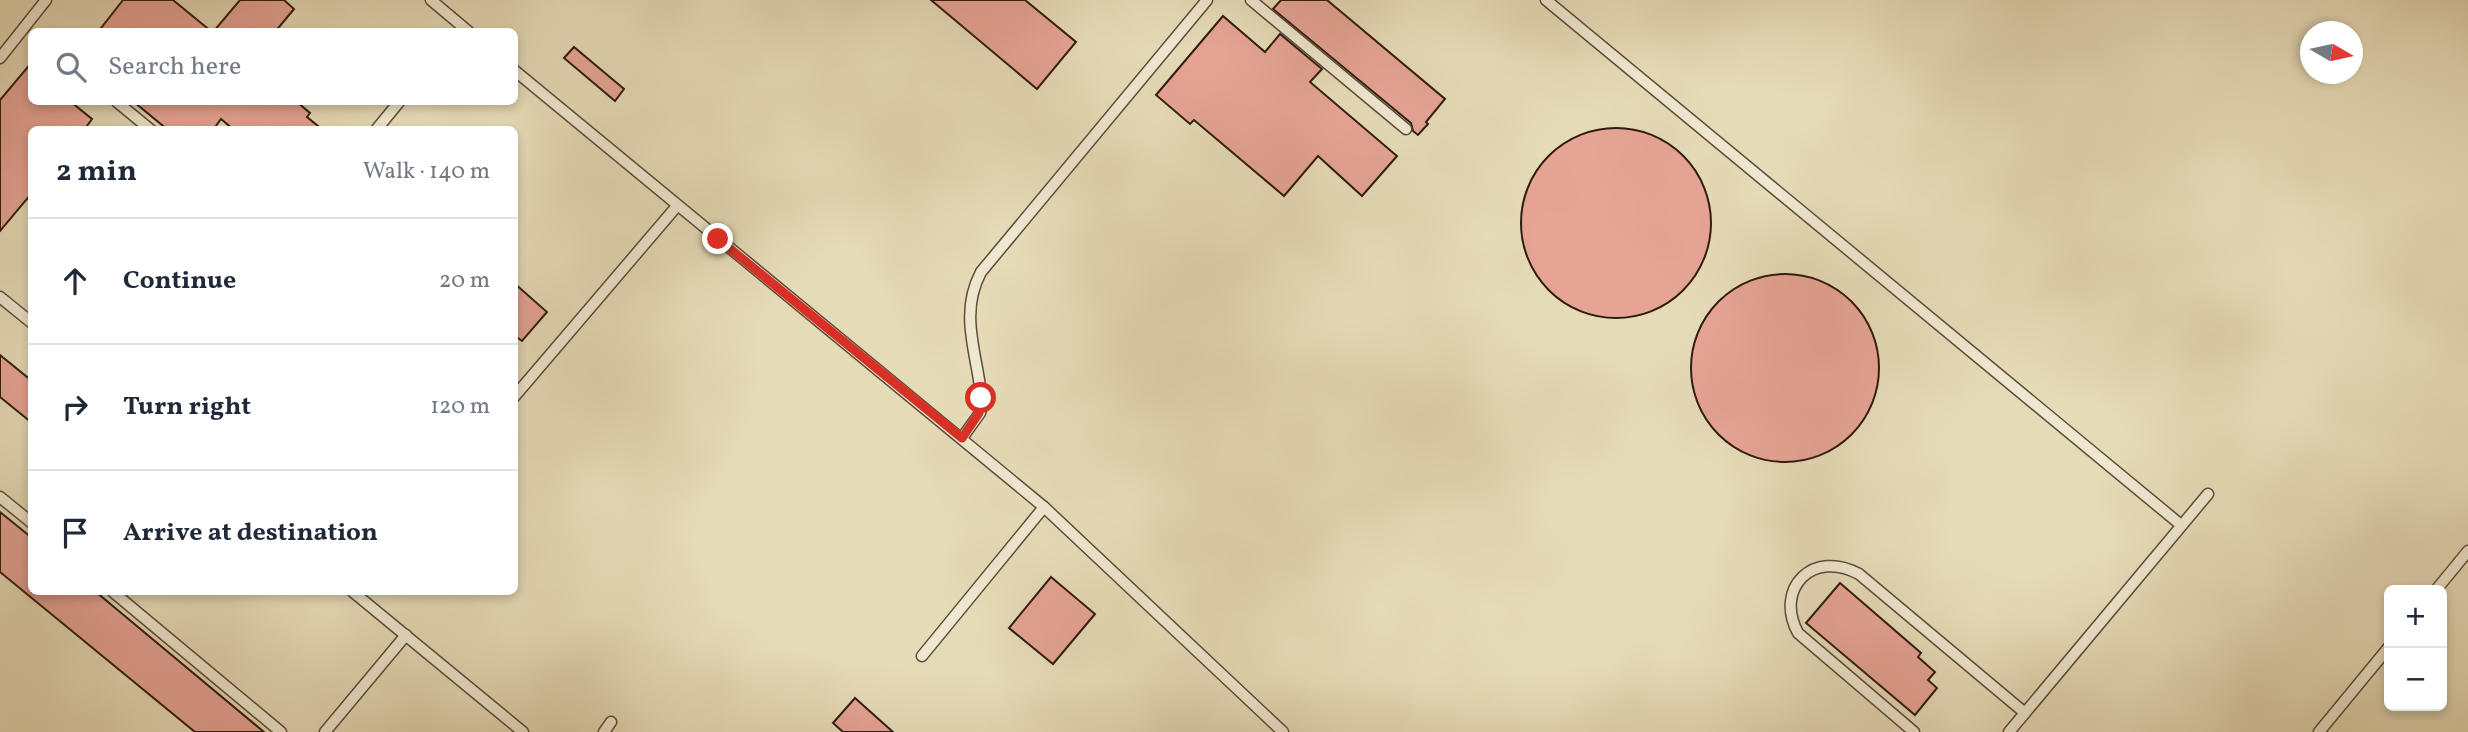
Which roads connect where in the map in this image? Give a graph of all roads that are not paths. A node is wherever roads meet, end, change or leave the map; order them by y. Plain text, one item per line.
1 (46, 0) edge
2 (431, 0) edge
3 (1207, 0) edge
4 (1251, 0) edge
5 (1546, 0) edge
6 (30, 28) edge
7 (461, 28) edge
8 (28, 30) edge
9 (0, 58) edge
10 (518, 73) edge
11 (121, 105) edge
12 (397, 105) edge
13 (146, 126) edge
14 (379, 126) edge
15 (1406, 129) dead end
16 (677, 206) junction
17 (0, 297) edge
18 (28, 320) edge
19 (518, 392) edge
20 (962, 438) junction
21 (2208, 494) dead end
22 (0, 497) edge
23 (1044, 507) junction
24 (28, 520) edge
25 (2181, 525) junction
26 (2468, 551) edge
27 (2440, 585) edge
28 (117, 595) edge
29 (357, 595) edge
30 (406, 635) junction
31 (2388, 648) edge
32 (922, 656) dead end
33 (2025, 712) junction
34 (611, 722) dead end
35 (281, 732) edge
36 (325, 732) edge
37 (523, 732) edge
38 (604, 732) edge
39 (1283, 732) edge
40 (1914, 732) edge
41 (2009, 732) edge
42 (2319, 732) edge

1 - 6 lane
2 - 7 lane
3 - 20 lane
4 - 15 lane
5 - 25 lane
8 - 9 lane
10 - 16 lane
11 - 13 lane
12 - 14 lane
16 - 19 lane
16 - 20 lane
17 - 18 lane
20 - 23 lane
21 - 25 lane
22 - 24 lane
23 - 32 lane
23 - 39 lane
25 - 33 lane
26 - 27 lane
28 - 35 lane
29 - 30 lane
30 - 36 lane
30 - 37 lane
31 - 42 lane
33 - 40 lane
33 - 41 lane
34 - 38 lane

